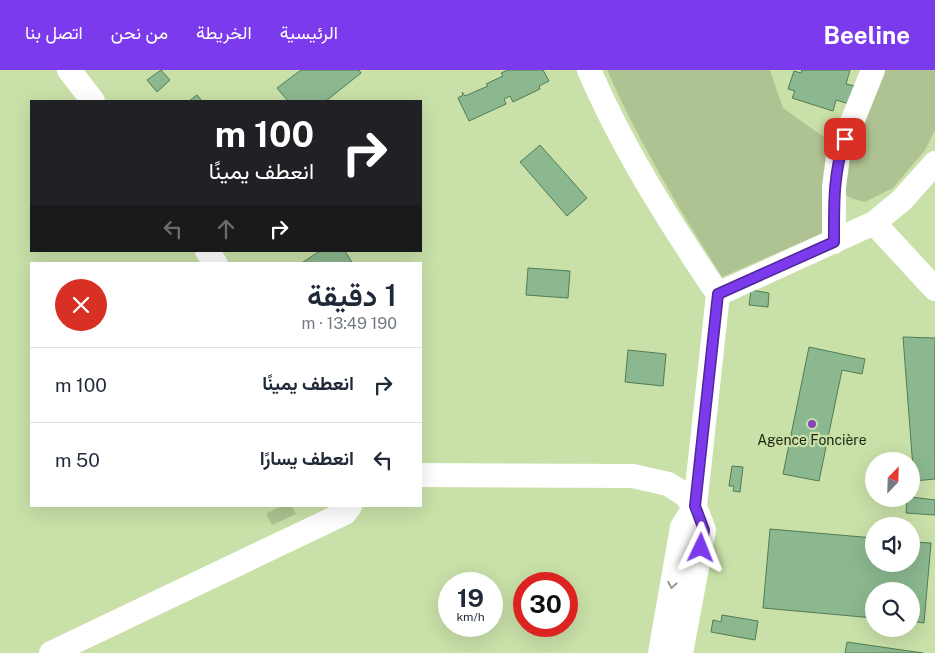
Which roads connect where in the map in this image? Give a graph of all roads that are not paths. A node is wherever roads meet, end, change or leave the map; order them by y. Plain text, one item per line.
1 (69, 70) edge
2 (589, 70) edge
3 (873, 70) edge
4 (92, 100) edge
5 (935, 162) edge
6 (874, 223) junction
7 (834, 242) junction
8 (935, 289) edge
9 (718, 294) junction
10 (422, 475) edge
11 (695, 506) junction
12 (349, 507) edge
13 (51, 653) edge
14 (660, 653) edge
15 (681, 653) edge

1 - 4 street
2 - 9 street
3 - 7 street
5 - 6 street
6 - 7 street
6 - 8 street
7 - 9 street
9 - 11 street
10 - 11 street
11 -> 14 street
11 - 15 street
12 - 13 street

